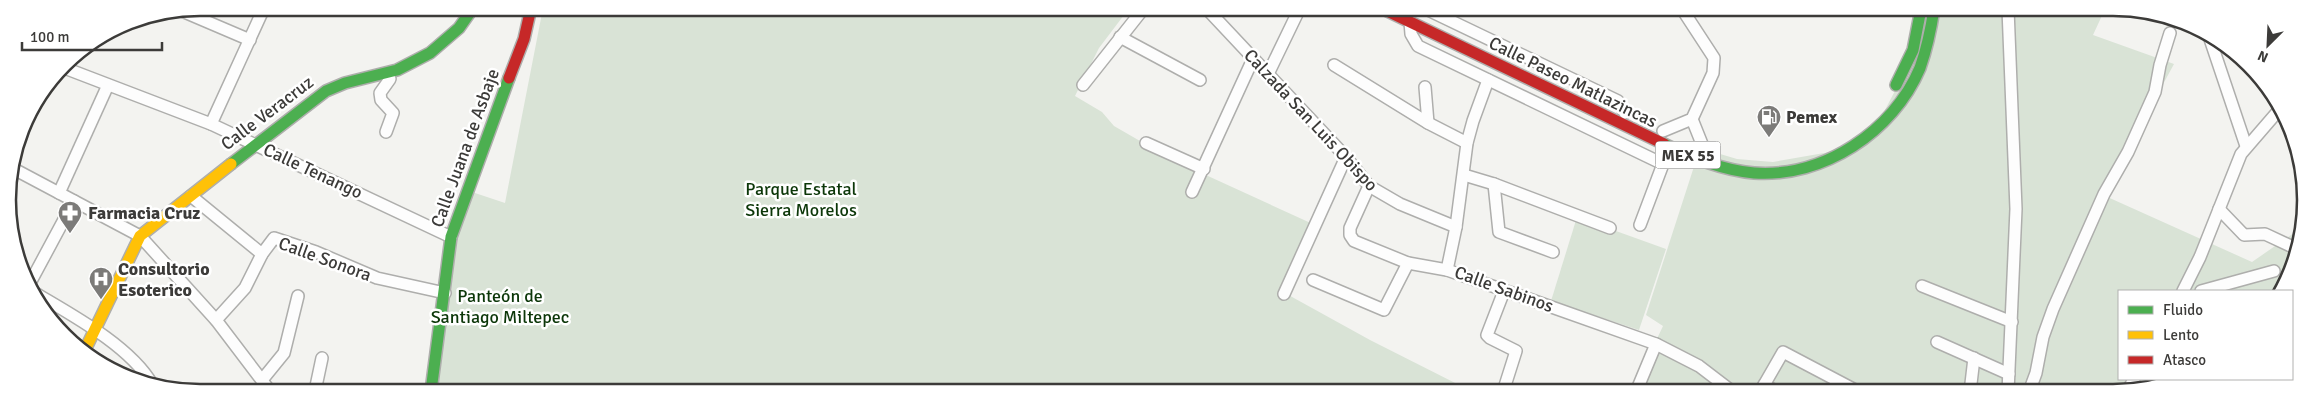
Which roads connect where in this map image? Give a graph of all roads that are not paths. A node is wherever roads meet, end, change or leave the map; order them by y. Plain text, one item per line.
1 (195, 16) edge
2 (260, 16) edge
3 (466, 16) edge
4 (529, 16) edge
5 (1137, 16) edge
6 (1213, 16) edge
7 (1296, 16) edge
8 (1398, 16) edge
9 (1424, 16) edge
10 (1443, 16) edge
11 (1687, 16) edge
12 (1920, 16) edge
13 (1933, 16) edge
14 (2008, 16) edge
15 (1410, 22) junction
16 (2170, 33) dead end
17 (1120, 37) junction
18 (250, 40) junction
19 (2212, 45) edge
20 (1253, 59) junction
21 (1334, 65) dead end
22 (70, 70) edge
23 (1268, 74) junction
24 (390, 79) dead end
25 (1200, 80) dead end
26 (1488, 80) junction
27 (108, 85) junction
28 (1083, 85) dead end
29 (1425, 87) dead end
30 (1553, 92) junction
31 (1891, 94) dead end
32 (1881, 106) dead end
33 (1625, 113) junction
34 (1559, 114) junction
35 (2275, 114) edge
36 (1692, 119) junction
37 (1428, 123) junction
38 (212, 124) junction
39 (1663, 131) junction
40 (386, 132) dead end
41 (255, 143) junction
42 (1146, 143) dead end
43 (1468, 143) junction
44 (2246, 146) junction
45 (1827, 147) dead end
46 (1704, 149) junction
47 (1346, 157) junction
48 (1738, 159) dead end
49 (1204, 169) junction
50 (19, 172) edge
51 (1464, 175) junction
52 (1494, 184) junction
53 (1369, 186) junction
54 (1192, 192) dead end
55 (59, 193) junction
56 (191, 196) junction
57 (74, 201) junction
58 (2219, 209) junction
59 (1640, 225) dead end
60 (1456, 227) junction
61 (1610, 228) dead end
62 (140, 236) junction
63 (451, 237) junction
64 (2291, 246) edge
65 (1552, 252) dead end
66 (262, 254) junction
67 (1408, 263) junction
68 (1447, 270) junction
69 (2274, 272) dead end
70 (33, 277) edge
71 (1313, 280) dead end
72 (1922, 286) dead end
73 (2183, 290) edge
74 (2205, 290) edge
75 (1504, 291) junction
76 (445, 293) junction
77 (1284, 294) dead end
78 (298, 296) dead end
79 (45, 299) edge
80 (216, 320) junction
81 (2012, 322) junction
82 (95, 330) junction
83 (1937, 342) dead end
84 (1656, 344) junction
85 (87, 345) edge
86 (322, 358) dead end
87 (1974, 358) junction
88 (2009, 374) junction
89 (143, 375) edge
90 (262, 380) junction
91 (265, 384) edge
92 (316, 384) edge
93 (432, 384) edge
94 (1506, 384) edge
95 (1639, 384) edge
96 (1723, 384) edge
97 (1764, 384) edge
98 (1844, 384) edge
99 (1971, 384) edge
100 (2008, 384) edge
101 (2032, 384) edge

1 - 18 street
2 - 18 street
3 - 41 main road, Calle Veracruz
4 - 63 main road, Calle Juana de Asbaje
5 - 17 street
6 - 20 street, Calzada San Luis Obispo
7 - 23 street
8 - 15 main road, Calle Paseo Matlazincas / MEX 55
9 - 33 main road, Calle Paseo Matlazincas / MEX 55
10 - 33 street
11 - 36 street
12 - 31 main road
13 - 30 main road, Calle Paseo Matlazincas / MEX 55
14 - 81 street
15 - 26 street
15 - 30 main road, Calle Paseo Matlazincas / MEX 55
16 - 101 street
17 - 25 street
17 - 28 street
18 - 38 street
19 - 44 street
20 - 23 street, Calzada San Luis Obispo
20 - 49 street
21 - 37 street
22 - 27 street, Calle Tenango
23 - 47 street, Calzada San Luis Obispo
24 - 40 street
26 - 34 street
26 - 43 street, Calle Sabinos
27 - 38 street, Calle Tenango
27 - 55 street
29 - 37 street
30 - 34 street
32 - 45 main road
33 - 39 main road, Calle Paseo Matlazincas / MEX 55
34 - 59 street
35 - 44 street
36 - 39 street
36 - 46 street
37 - 43 street
38 - 41 street, Calle Tenango
39 - 46 main road, Calle Paseo Matlazincas / MEX 55
41 - 56 main road, Calle Veracruz
41 - 63 street, Calle Tenango
42 - 49 street
43 - 51 street, Calle Sabinos
44 - 58 street
46 - 48 main road, Calle Paseo Matlazincas / MEX 55
47 - 53 street, Calzada San Luis Obispo
47 - 77 street
49 - 54 street
50 - 55 street
51 - 52 street
51 - 60 street, Calle Sabinos
52 - 61 street
52 - 65 street
53 - 60 street, Calzada San Luis Obispo
53 - 67 street
55 - 57 street
56 - 62 main road, Calle Veracruz
56 - 66 street
57 - 62 street
57 - 70 street
58 - 64 street
58 - 73 street
60 - 68 street, Calle Sabinos
62 - 80 street
62 - 82 main road
63 - 76 main road, Calle Juana de Asbaje
66 - 76 street, Calle Sonora
66 - 80 street, Calle Sonora
67 - 68 street
67 - 71 street
68 - 75 street, Calle Sabinos
69 - 74 street
72 - 81 street
75 - 84 street, Calle Sabinos
75 - 94 street
76 - 93 main road, Calle Juana de Asbaje
78 - 90 street
79 - 82 street
80 - 90 street
81 - 88 street
82 - 85 main road
82 - 89 street
83 - 87 street
84 - 95 street
84 - 96 street, Calle Sabinos
86 - 92 street
87 - 88 street
87 - 99 street
88 - 100 street
90 - 91 street
97 - 98 street

